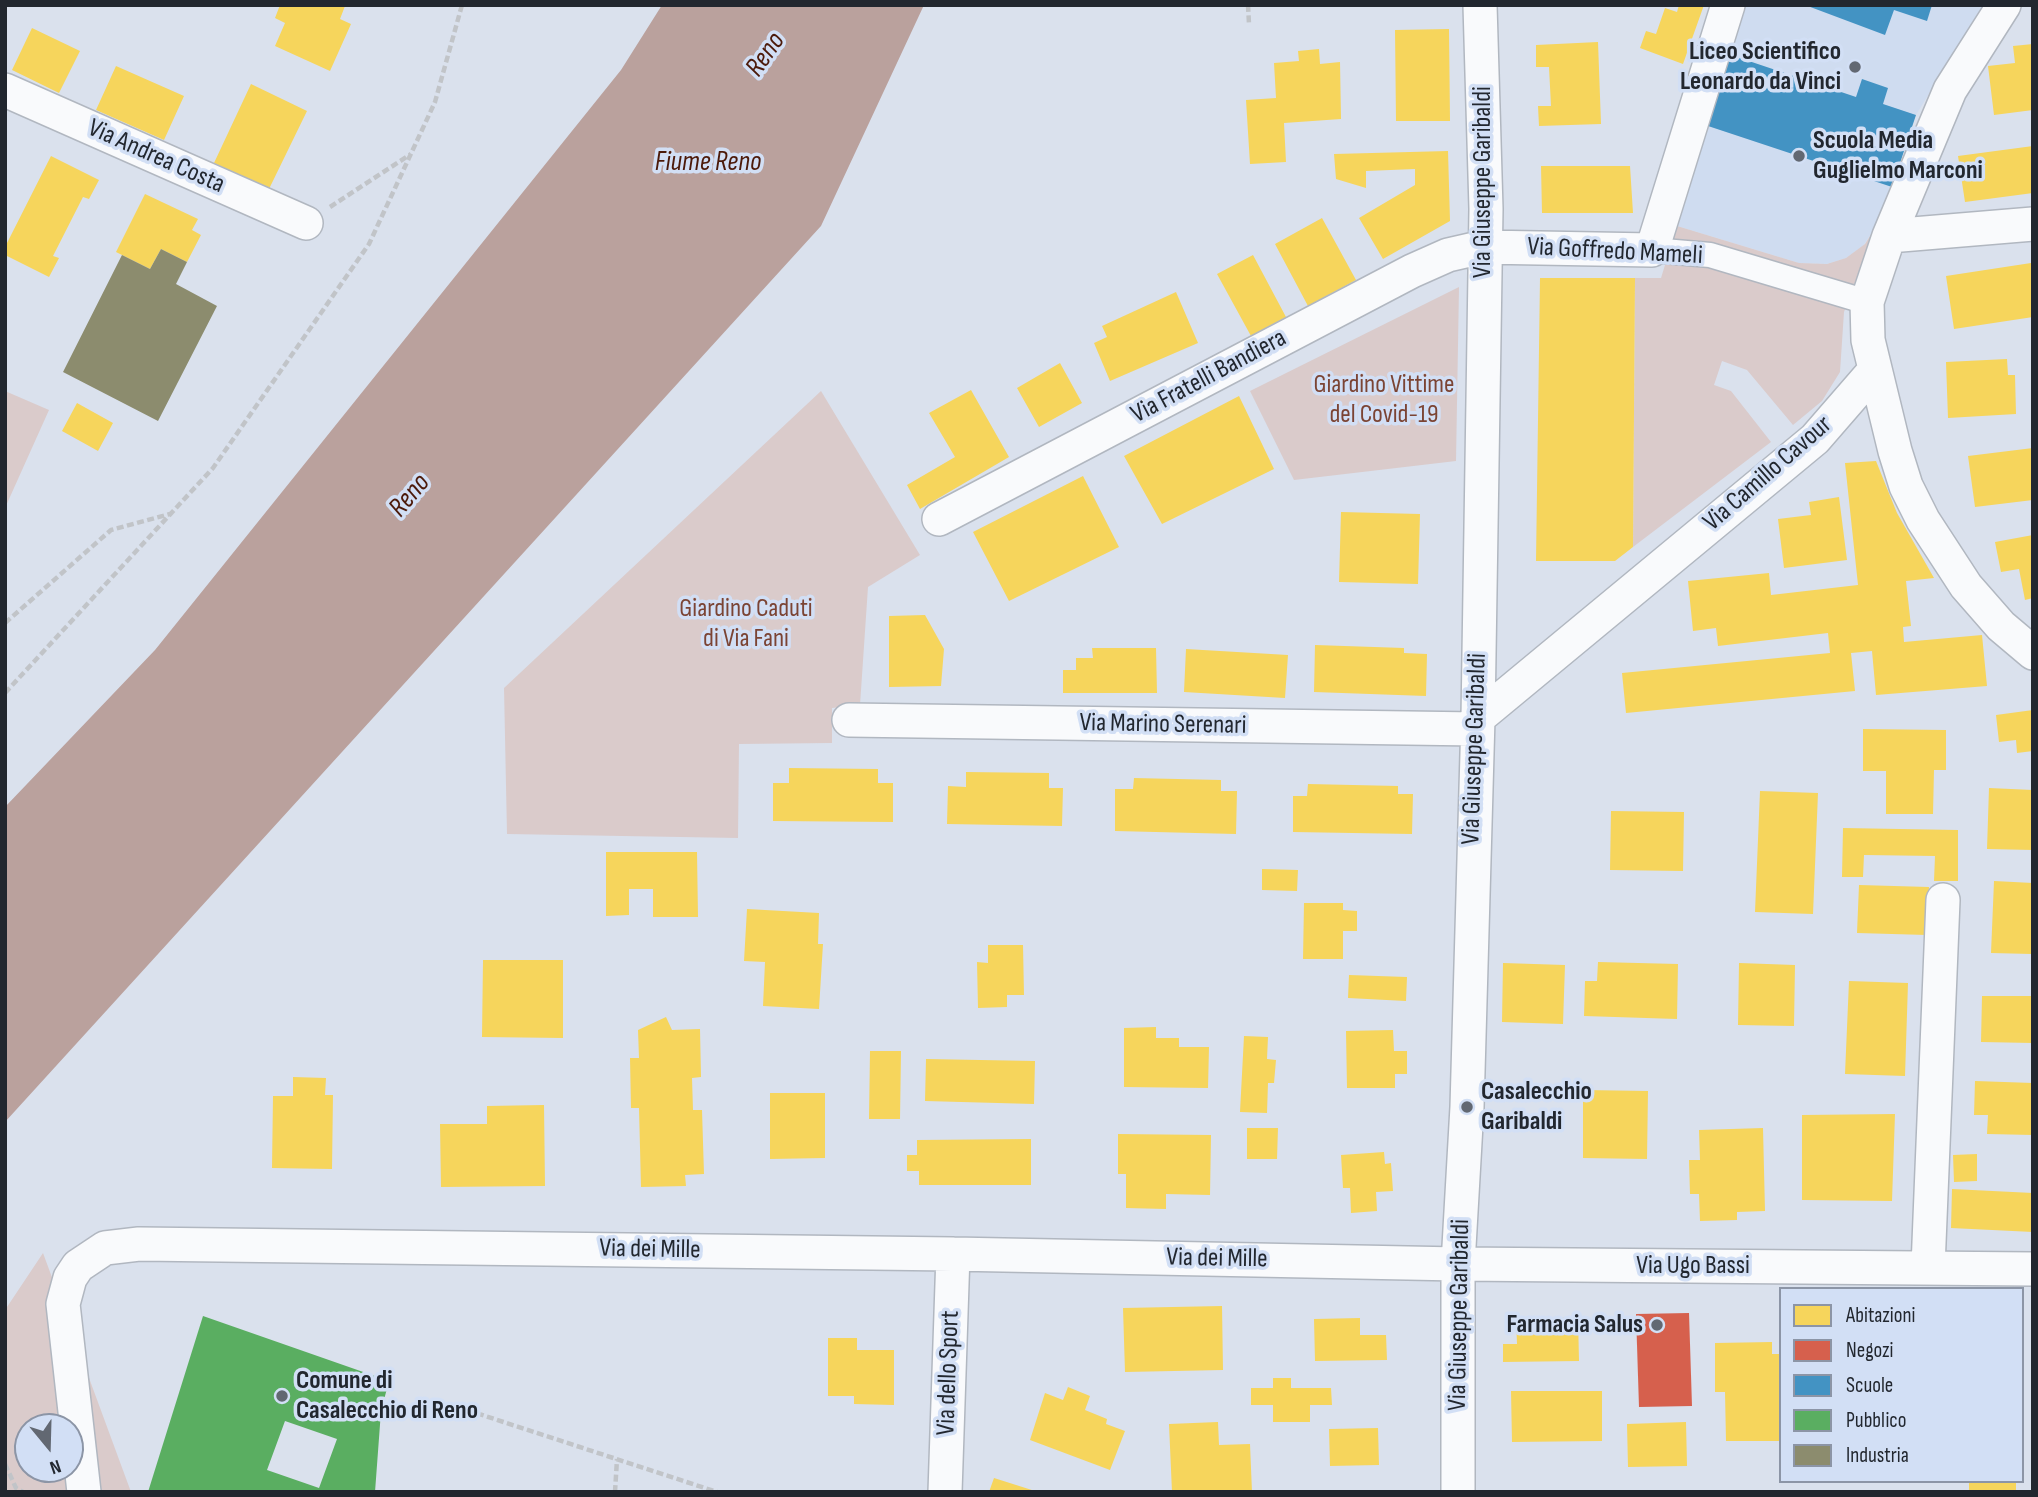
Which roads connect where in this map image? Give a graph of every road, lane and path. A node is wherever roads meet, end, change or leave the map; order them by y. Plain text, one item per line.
1 (461, 5) edge
2 (1248, 5) edge
3 (1459, 5) edge
4 (1480, 5) edge
5 (1728, 5) edge
6 (2004, 5) edge
7 (1249, 24) dead end
8 (7, 96) edge
9 (411, 154) junction
10 (306, 223) joint
11 (2033, 223) edge
12 (1889, 236) junction
13 (1483, 247) junction
14 (1652, 250) junction
15 (1867, 302) junction
16 (1874, 371) junction
17 (171, 513) junction
18 (939, 519) dead end
19 (5, 623) edge
20 (2033, 653) edge
21 (5, 693) edge
22 (849, 720) dead end
23 (1477, 724) junction
24 (1943, 900) dead end
25 (953, 1254) junction
26 (1458, 1264) junction
27 (1928, 1267) junction
28 (2033, 1269) edge
29 (467, 1410) dead end
30 (617, 1459) junction
31 (5, 1464) edge
32 (23, 1492) edge
33 (84, 1492) edge
34 (615, 1492) edge
35 (717, 1492) edge
36 (945, 1492) edge
37 (1458, 1492) edge

1 - 9 path
2 - 7 path
3 - 4 street
4 - 13 street, Via Giuseppe Garibaldi
5 - 14 street
6 - 12 street
8 - 10 street, Via Andrea Costa
9 - 10 path
9 - 17 path
11 - 12 street
12 - 15 street
13 - 14 street, Via Goffredo Mameli
13 - 18 street, Via Fratelli Bandiera
13 - 23 street, Via Giuseppe Garibaldi
14 - 15 street, Via Goffredo Mameli
15 - 16 street
16 - 20 street
16 - 23 street, Via Camillo Cavour
17 - 19 path
17 - 21 path
22 - 23 street, Via Marino Serenari
23 - 26 street, Via Giuseppe Garibaldi
24 - 27 street
25 - 26 street, Via dei Mille
25 - 33 street, Via dei Mille
25 - 36 street, Via dello Sport
26 - 27 street, Via Ugo Bassi
26 - 37 street, Via Giuseppe Garibaldi
27 - 28 street, Via Ugo Bassi
29 - 30 path
30 - 34 path
30 - 35 path
31 - 32 path

